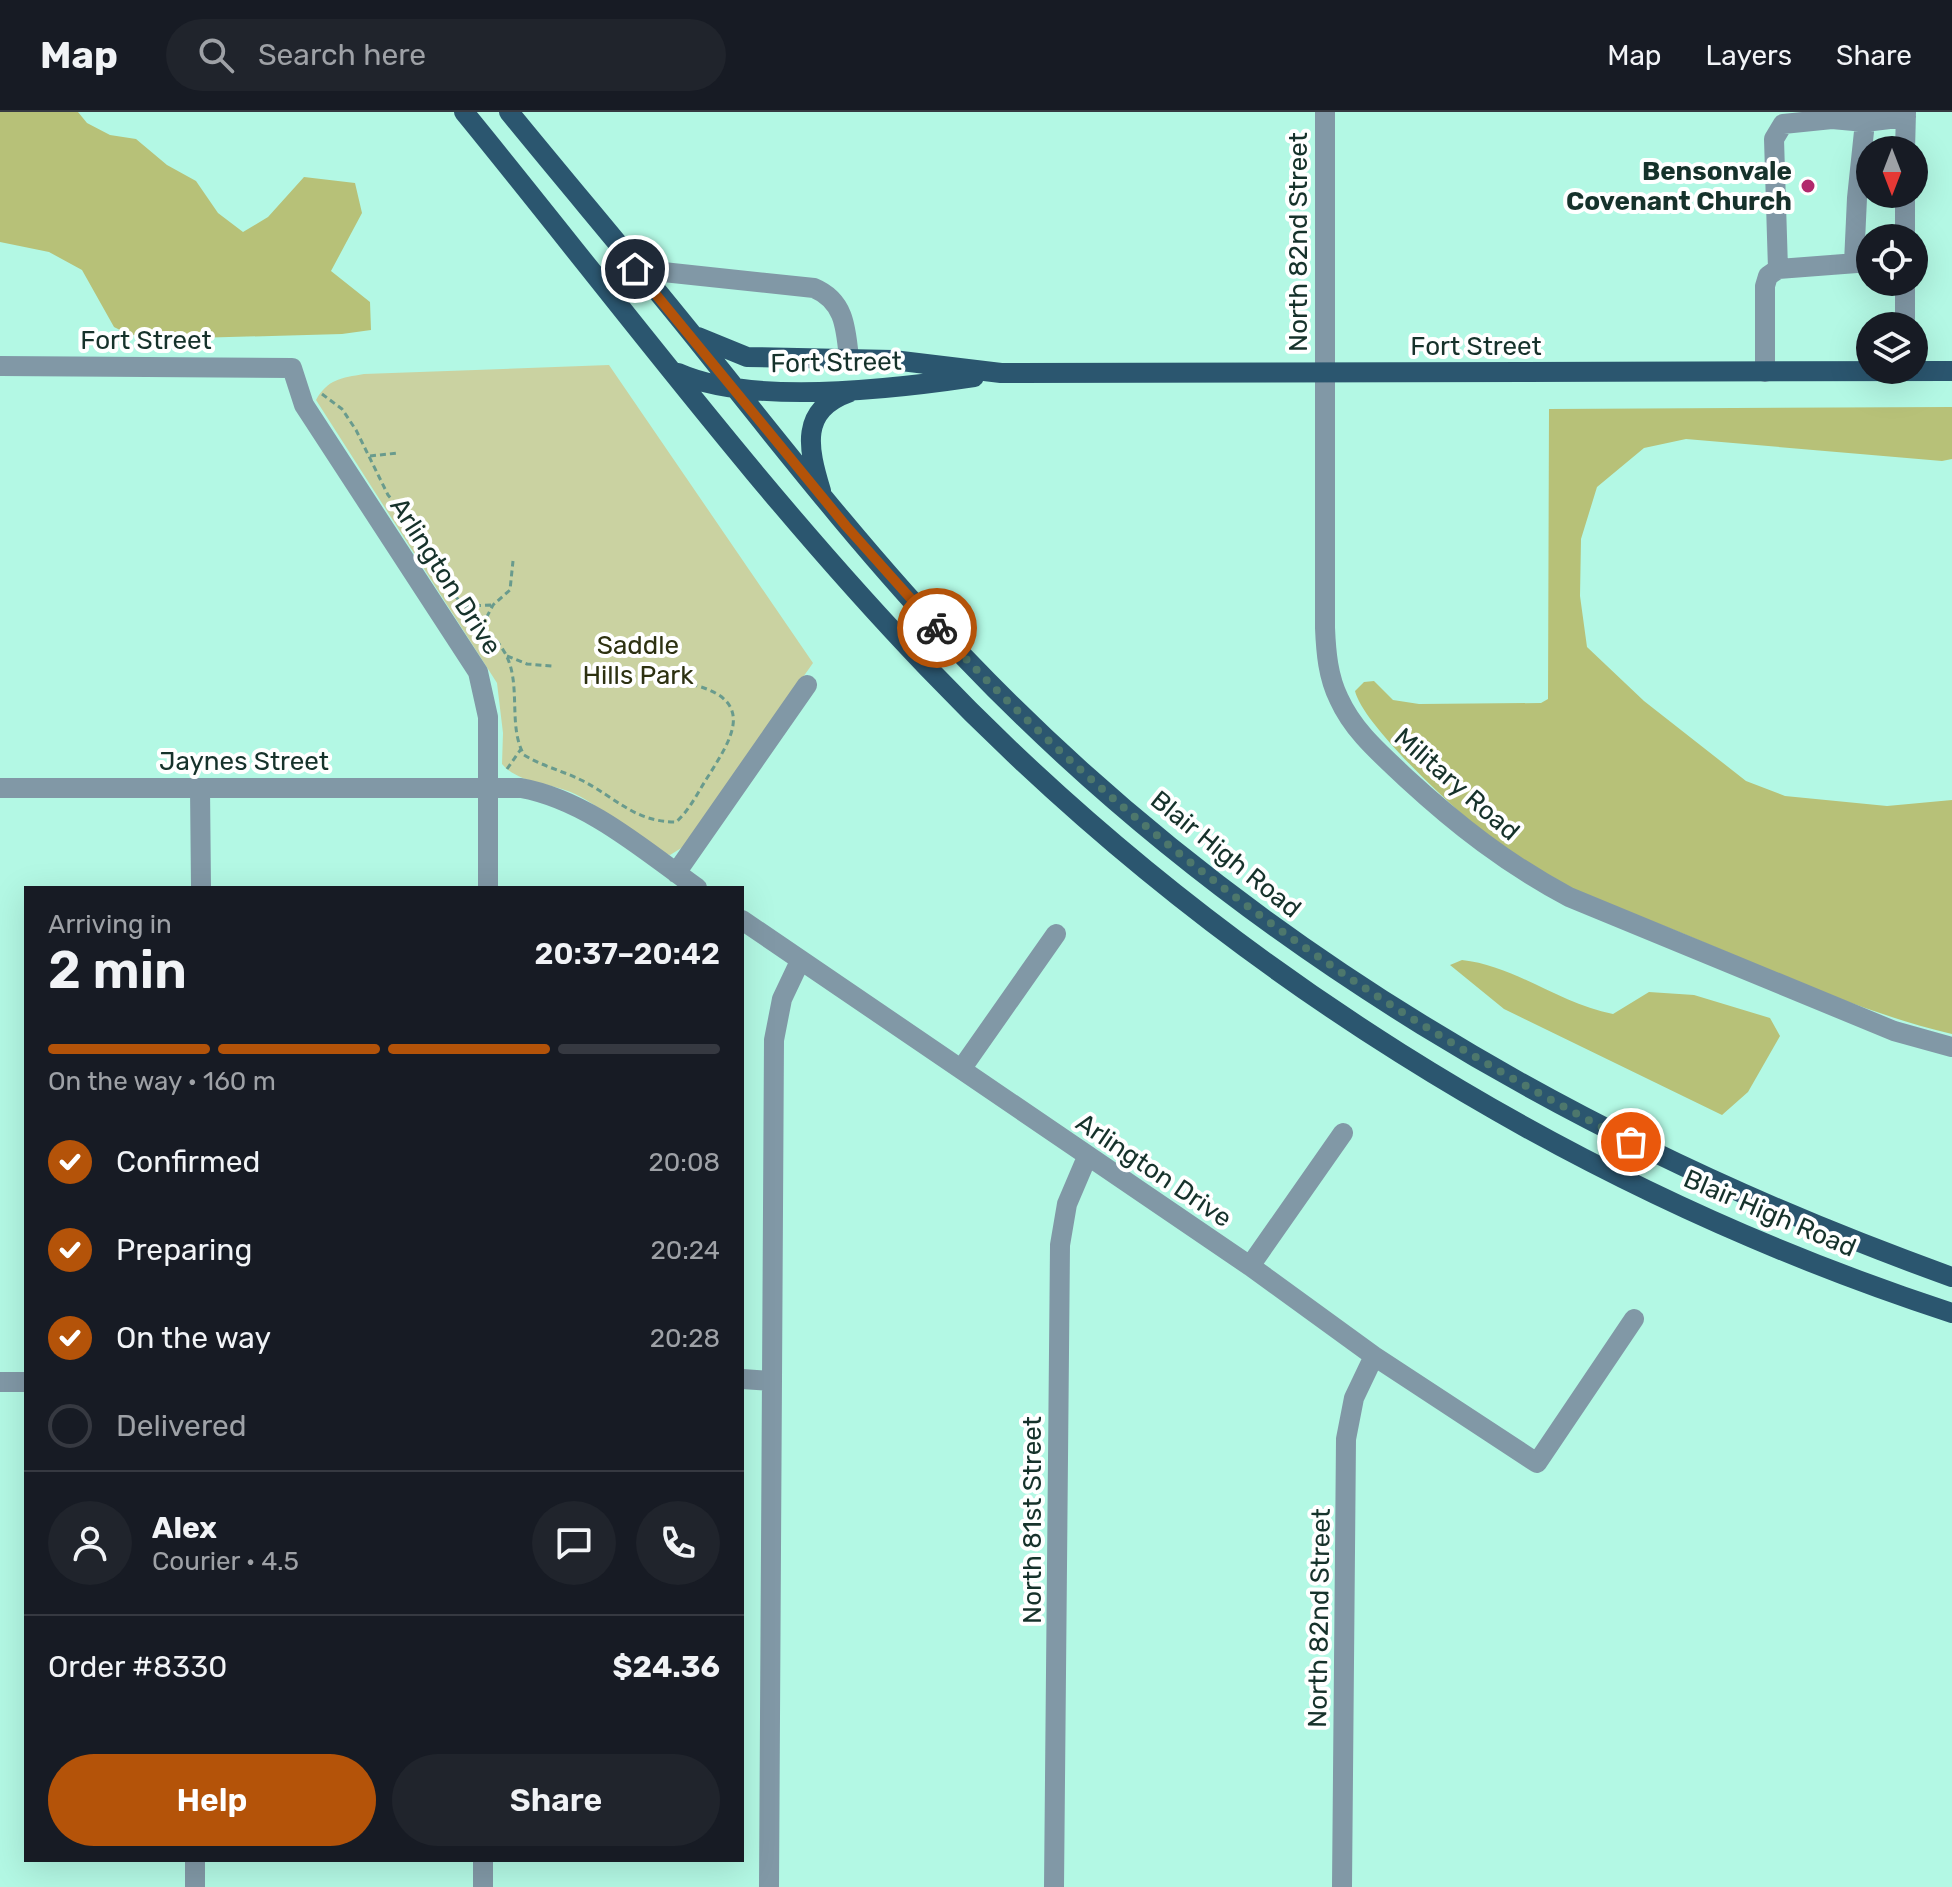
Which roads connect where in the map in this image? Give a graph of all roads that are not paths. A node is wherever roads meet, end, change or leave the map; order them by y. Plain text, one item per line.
1 (464, 112) edge
2 (509, 112) edge
3 (1325, 112) edge
4 (1906, 115) edge
5 (1865, 122) junction
6 (1905, 136) edge
7 (1859, 224) edge
8 (1856, 263) edge
9 (635, 269) junction
10 (1778, 269) junction
11 (691, 333) junction
12 (849, 359) junction
13 (0, 366) edge
14 (674, 371) junction
15 (1856, 371) edge
16 (1928, 371) edge
17 (1952, 371) edge
18 (1323, 372) junction
19 (1765, 372) junction
20 (294, 373) joint
21 (1001, 373) junction
22 (857, 389) junction
23 (736, 390) junction
24 (824, 499) junction
25 (807, 685) dead end
26 (489, 786) junction
27 (0, 788) edge
28 (200, 788) junction
29 (676, 873) junction
30 (201, 886) edge
31 (488, 886) edge
32 (694, 886) edge
33 (744, 921) edge
34 (1056, 934) dead end
35 (800, 961) junction
36 (1952, 1047) edge
37 (962, 1068) junction
38 (1343, 1133) dead end
39 (1087, 1157) junction
40 (1250, 1266) junction
41 (1952, 1277) edge
42 (1952, 1313) edge
43 (1634, 1319) dead end
44 (1374, 1356) junction
45 (744, 1379) edge
46 (771, 1381) junction
47 (0, 1382) edge
48 (24, 1382) edge
49 (195, 1862) edge
50 (483, 1862) edge
51 (195, 1887) edge
52 (483, 1887) edge
53 (769, 1887) edge
54 (1054, 1887) edge
55 (1342, 1887) edge

1 - 14 main road, Blair High Road
2 - 9 main road, Blair High Road
3 - 18 street, North 82nd Street
4 - 5 street
4 - 6 street
5 - 7 street
5 - 10 street
8 - 10 street
9 - 11 main road, Blair High Road
9 - 12 street
10 - 19 street
11 - 12 main road, Fort Street
11 - 23 main road, Blair High Road
12 - 21 main road, Fort Street
13 - 20 street, Fort Street
14 - 23 main road, Fort Street
14 - 42 main road, Blair High Road
15 - 19 main road, Fort Street
16 - 17 main road, Fort Street
18 - 19 main road, Fort Street
18 - 21 main road, Fort Street
18 - 36 street, Military Road
20 - 26 street, Arlington Drive
21 - 22 main road, Fort Street
22 - 23 main road, Fort Street
22 - 24 main road
23 - 24 main road, Blair High Road
24 - 41 main road, Blair High Road
25 - 29 street
26 - 28 street, Jaynes Street
26 - 29 street
26 - 31 street, Arlington Drive
27 - 28 street, Jaynes Street
28 - 30 street
29 - 32 street
33 - 35 street, Arlington Drive
34 - 37 street
35 - 37 street, Arlington Drive
35 - 46 street
37 - 39 street, Arlington Drive
38 - 40 street
39 - 40 street, Arlington Drive
39 - 54 street, North 81st Street
40 - 44 street, Arlington Drive
43 - 44 street, Arlington Drive
44 - 55 street, North 82nd Street
45 - 46 street
46 - 53 street
47 - 48 street
49 - 51 street
50 - 52 street

